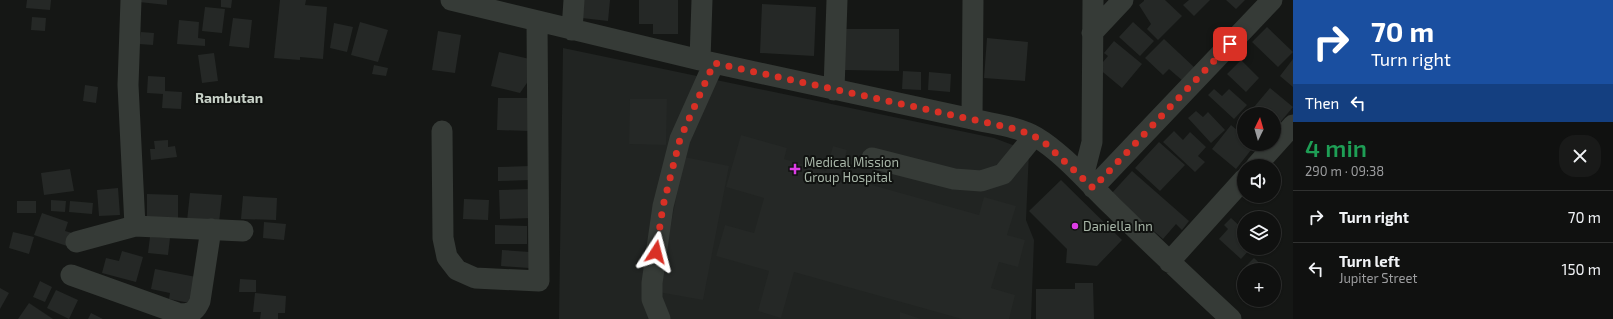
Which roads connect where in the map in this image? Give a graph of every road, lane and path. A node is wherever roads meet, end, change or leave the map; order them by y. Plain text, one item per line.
1 (131, 0) edge
2 (451, 0) edge
3 (574, 0) edge
4 (702, 0) edge
5 (837, 0) edge
6 (973, 0) edge
7 (1093, 0) edge
8 (1123, 0) edge
9 (1272, 0) edge
10 (537, 21) junction
11 (572, 30) junction
12 (1092, 33) junction
13 (707, 62) junction
14 (834, 90) junction
15 (972, 119) junction
16 (1293, 125) edge
17 (442, 130) dead end
18 (1034, 136) junction
19 (872, 158) dead end
20 (1262, 159) edge
21 (1088, 182) junction
22 (1237, 187) edge
23 (135, 226) junction
24 (211, 229) junction
25 (243, 231) dead end
26 (76, 242) dead end
27 (1169, 262) junction
28 (71, 275) dead end
29 (660, 319) edge
30 (1231, 319) edge

1 - 23 street
2 - 10 street
3 - 11 street
4 - 13 street
5 - 14 street
6 - 15 street
7 - 12 street
8 - 12 street
9 - 21 street
10 - 11 street
10 - 17 street
11 - 13 street
12 - 21 street
13 - 14 street
13 - 29 street
14 - 15 street
15 - 18 street
16 - 20 street
18 - 19 street
18 - 21 street
21 - 27 street
22 - 27 street
23 - 24 street
23 - 26 street
24 - 25 street
24 - 28 street
27 - 30 street

